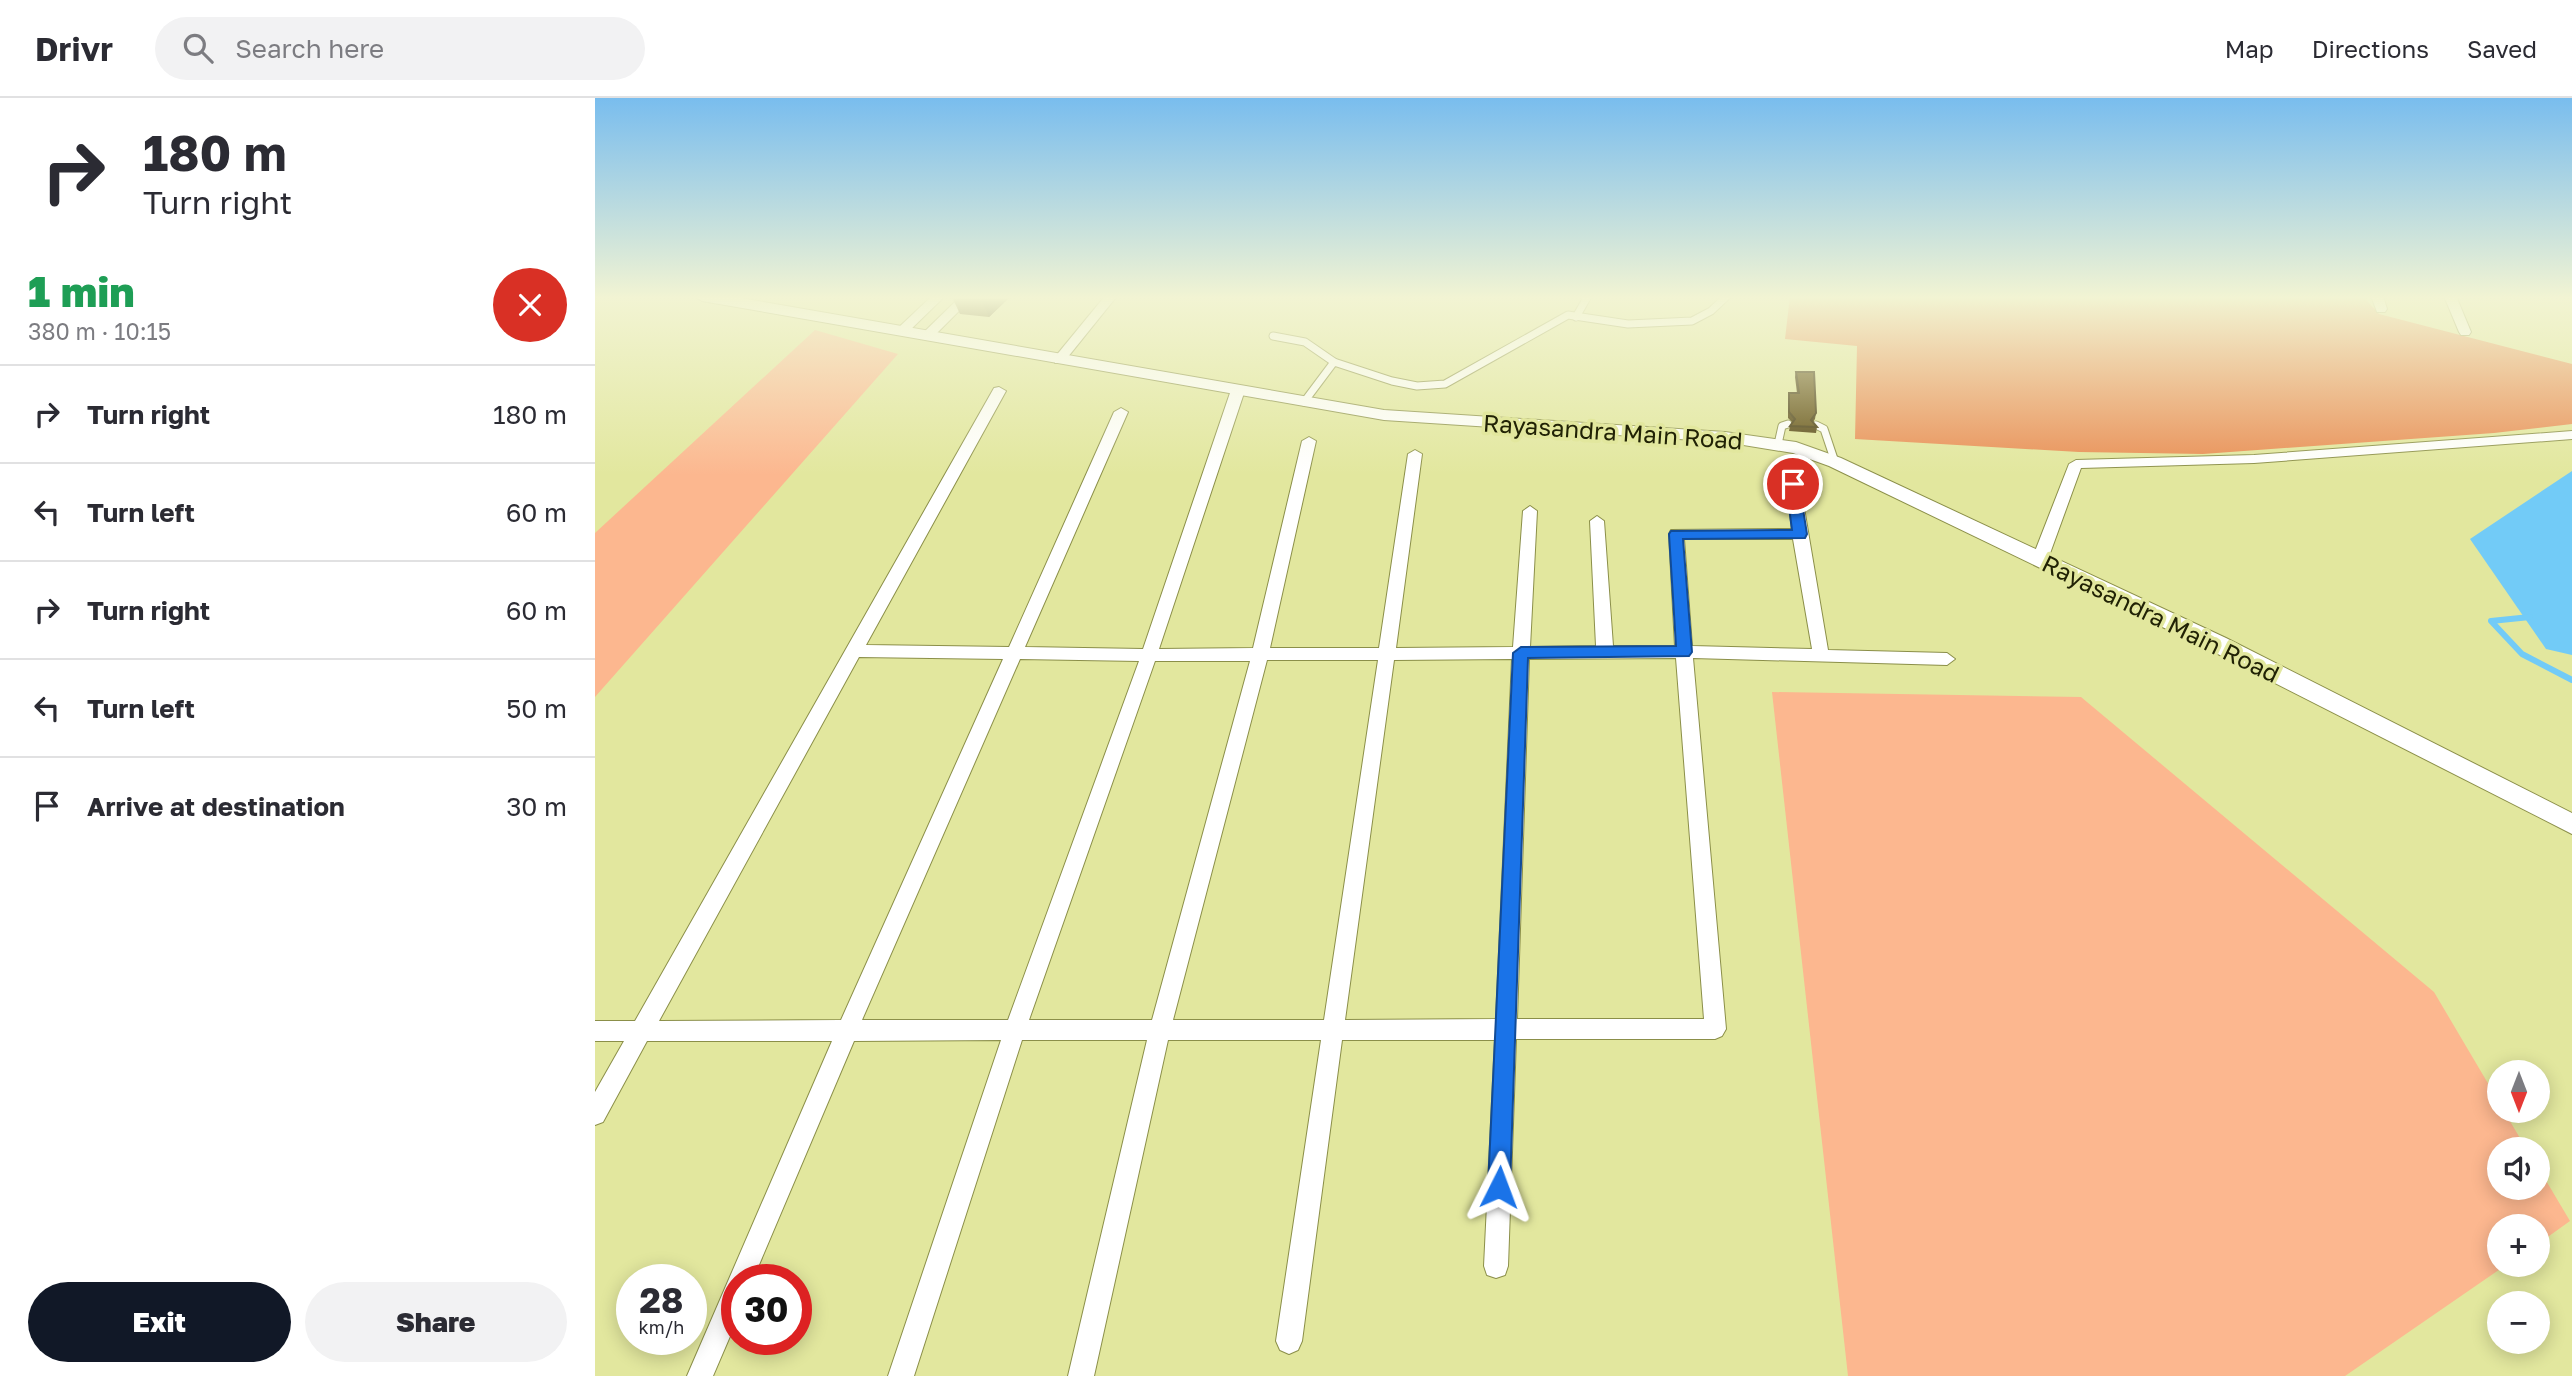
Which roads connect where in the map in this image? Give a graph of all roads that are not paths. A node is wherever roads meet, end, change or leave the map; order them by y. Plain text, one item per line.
1 (1035, 356) edge
2 (1063, 356) edge
3 (1325, 356) edge
4 (1496, 356) edge
5 (1059, 360) junction
6 (1334, 362) junction
7 (1237, 390) junction
8 (999, 391) dead end
9 (1304, 402) junction
10 (1121, 412) dead end
11 (1789, 424) edge
12 (1816, 425) edge
13 (2572, 435) edge
14 (1309, 441) dead end
15 (1778, 444) junction
16 (1415, 454) dead end
17 (1835, 462) junction
18 (1793, 484) dead end
19 (1530, 511) dead end
20 (1597, 521) dead end
21 (1800, 534) junction
22 (2040, 559) junction
23 (855, 651) junction
24 (1605, 652) junction
25 (1684, 652) junction
26 (1016, 653) junction
27 (1388, 653) junction
28 (1521, 653) junction
29 (1149, 654) junction
30 (1260, 654) junction
31 (1821, 656) junction
32 (1947, 659) dead end
33 (2572, 824) edge
34 (1015, 1030) junction
35 (1160, 1030) junction
36 (1332, 1030) junction
37 (1506, 1030) junction
38 (595, 1031) edge
39 (642, 1031) junction
40 (847, 1031) junction
41 (595, 1114) edge
42 (747, 1264) edge
43 (1496, 1266) dead end
44 (721, 1327) edge
45 (1289, 1341) dead end
46 (700, 1376) edge
47 (901, 1376) edge
48 (1081, 1376) edge

1 - 5 street, Rayasandra Main Road
2 - 5 street
3 - 6 lane
4 - 6 lane
5 - 7 street, Rayasandra Main Road
6 - 9 lane
7 - 9 street, Rayasandra Main Road
7 - 29 street
8 - 23 street
9 - 15 street, Rayasandra Main Road
10 - 26 street
11 - 15 lane
12 - 17 lane
13 - 22 street
14 - 30 street
15 - 17 street, Rayasandra Main Road
16 - 27 street
17 - 22 street, Rayasandra Main Road
18 - 21 street
19 - 28 street
20 - 24 street
21 - 25 street
21 - 31 street
22 - 33 street, Rayasandra Main Road
23 - 26 street
23 - 39 street
24 - 25 street
24 - 28 street
25 - 31 street
25 - 37 street
26 - 29 street
26 - 40 street
27 - 28 street
27 - 30 street
27 - 36 street
28 - 37 street
29 - 30 street
29 - 34 street
30 - 35 street
31 - 32 street
34 - 35 street
34 - 40 street
34 - 47 street
35 - 36 street
35 - 48 street
36 - 37 street
36 - 45 street
37 - 43 street
38 - 39 street
39 - 40 street
39 - 41 street
40 - 42 street
44 - 46 street

